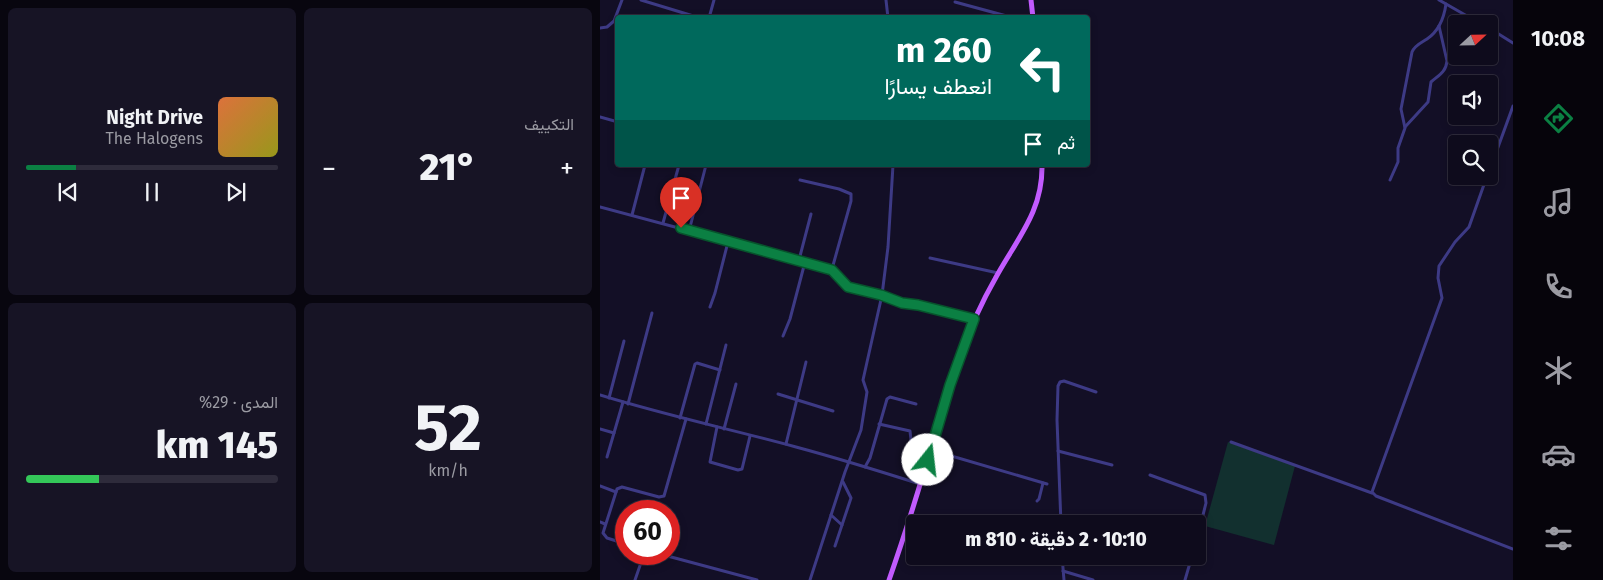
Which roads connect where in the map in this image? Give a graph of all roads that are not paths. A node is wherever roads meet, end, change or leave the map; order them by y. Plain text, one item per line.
1 (622, 0) edge
2 (641, 0) edge
3 (714, 0) edge
4 (886, 0) edge
5 (1031, 0) edge
6 (1439, 0) edge
7 (955, 2) dead end
8 (1446, 4) junction
9 (616, 15) edge
10 (690, 15) edge
11 (710, 15) edge
12 (888, 15) edge
13 (1003, 15) edge
14 (1032, 15) edge
15 (1465, 15) edge
16 (615, 18) edge
17 (1439, 26) junction
18 (600, 28) edge
19 (1498, 34) edge
20 (1513, 43) edge
21 (1513, 106) edge
22 (600, 118) edge
23 (615, 121) edge
24 (1405, 128) junction
25 (1498, 147) edge
26 (644, 167) edge
27 (678, 167) edge
28 (706, 167) edge
29 (893, 167) edge
30 (1042, 167) edge
31 (800, 180) dead end
32 (1390, 180) dead end
33 (1484, 185) edge
34 (600, 208) edge
35 (811, 214) dead end
36 (632, 215) junction
37 (663, 223) junction
38 (690, 231) junction
39 (728, 242) junction
40 (930, 258) dead end
41 (799, 260) junction
42 (805, 262) junction
43 (832, 270) junction
44 (998, 273) junction
45 (882, 295) junction
46 (710, 307) dead end
47 (652, 313) dead end
48 (974, 319) junction
49 (783, 336) dead end
50 (624, 341) dead end
51 (726, 345) dead end
52 (806, 362) dead end
53 (720, 370) junction
54 (736, 384) dead end
55 (1096, 392) dead end
56 (778, 394) dead end
57 (600, 395) edge
58 (609, 398) junction
59 (797, 399) junction
60 (623, 402) junction
61 (628, 404) junction
62 (916, 404) dead end
63 (833, 410) dead end
64 (680, 418) junction
65 (686, 419) junction
66 (706, 424) junction
67 (879, 424) junction
68 (717, 427) junction
69 (724, 428) junction
70 (600, 429) edge
71 (614, 433) junction
72 (750, 436) junction
73 (1231, 442) dead end
74 (786, 444) junction
75 (930, 450) junction
76 (1058, 451) junction
77 (908, 456) dead end
78 (607, 457) dead end
79 (849, 462) junction
80 (1112, 465) dead end
81 (865, 467) junction
82 (1150, 475) dead end
83 (842, 481) junction
84 (920, 484) junction
85 (600, 486) edge
86 (616, 492) junction
87 (1372, 493) junction
88 (1037, 501) dead end
89 (831, 515) junction
90 (1061, 515) edge
91 (1203, 515) edge
92 (600, 522) edge
93 (605, 524) junction
94 (842, 525) junction
95 (615, 540) edge
96 (835, 546) dead end
97 (1513, 549) edge
98 (680, 559) edge
99 (641, 565) edge
100 (1063, 565) edge
101 (1189, 565) edge
102 (1063, 571) junction
103 (636, 580) edge
104 (757, 580) edge
105 (810, 580) edge
106 (889, 580) edge
107 (1064, 580) edge
108 (1093, 580) edge
109 (1185, 580) edge

1 - 9 street
2 - 10 street
3 - 11 street
4 - 12 street
5 - 14 main road
6 - 8 street
7 - 13 street
8 - 15 street
8 - 17 street
16 - 18 street
17 - 24 street
17 - 24 street
19 - 20 street
21 - 25 street
22 - 23 street
24 - 32 street
26 - 36 street
27 - 37 street
28 - 38 street
29 - 45 street
30 - 44 main road
31 - 43 street
33 - 87 street
34 - 36 street
35 - 41 street
36 - 37 street
37 - 38 street
38 - 39 street
39 - 41 street
39 - 46 street
40 - 44 street
41 - 42 street
42 - 43 street
42 - 49 street
43 - 45 street
44 - 48 main road
45 - 48 street
45 - 79 street
47 - 61 street
48 - 75 main road
50 - 58 street
51 - 53 street
52 - 59 street
53 - 64 street
53 - 66 street
54 - 69 street
55 - 76 street
56 - 59 street
57 - 58 street
58 - 60 street
59 - 63 street
59 - 74 street
60 - 61 street
60 - 71 street
61 - 64 street
62 - 67 street
64 - 65 street
65 - 66 street
65 - 86 street
66 - 68 street
67 - 77 street
67 - 81 street
68 - 69 street
68 - 72 street
69 - 72 street
70 - 71 street
71 - 78 street
72 - 74 street
73 - 87 street
74 - 79 street
75 - 84 main road
75 - 88 street
76 - 80 street
76 - 90 street
79 - 81 street
79 - 83 street
81 - 84 street
82 - 91 street
83 - 89 street
83 - 94 street
84 - 106 main road
85 - 86 street
86 - 93 street
87 - 97 street
89 - 94 street
89 - 105 street
92 - 93 street
93 - 95 street
94 - 96 street
98 - 104 street
99 - 103 street
100 - 102 street
101 - 109 street
102 - 107 street
102 - 108 street

